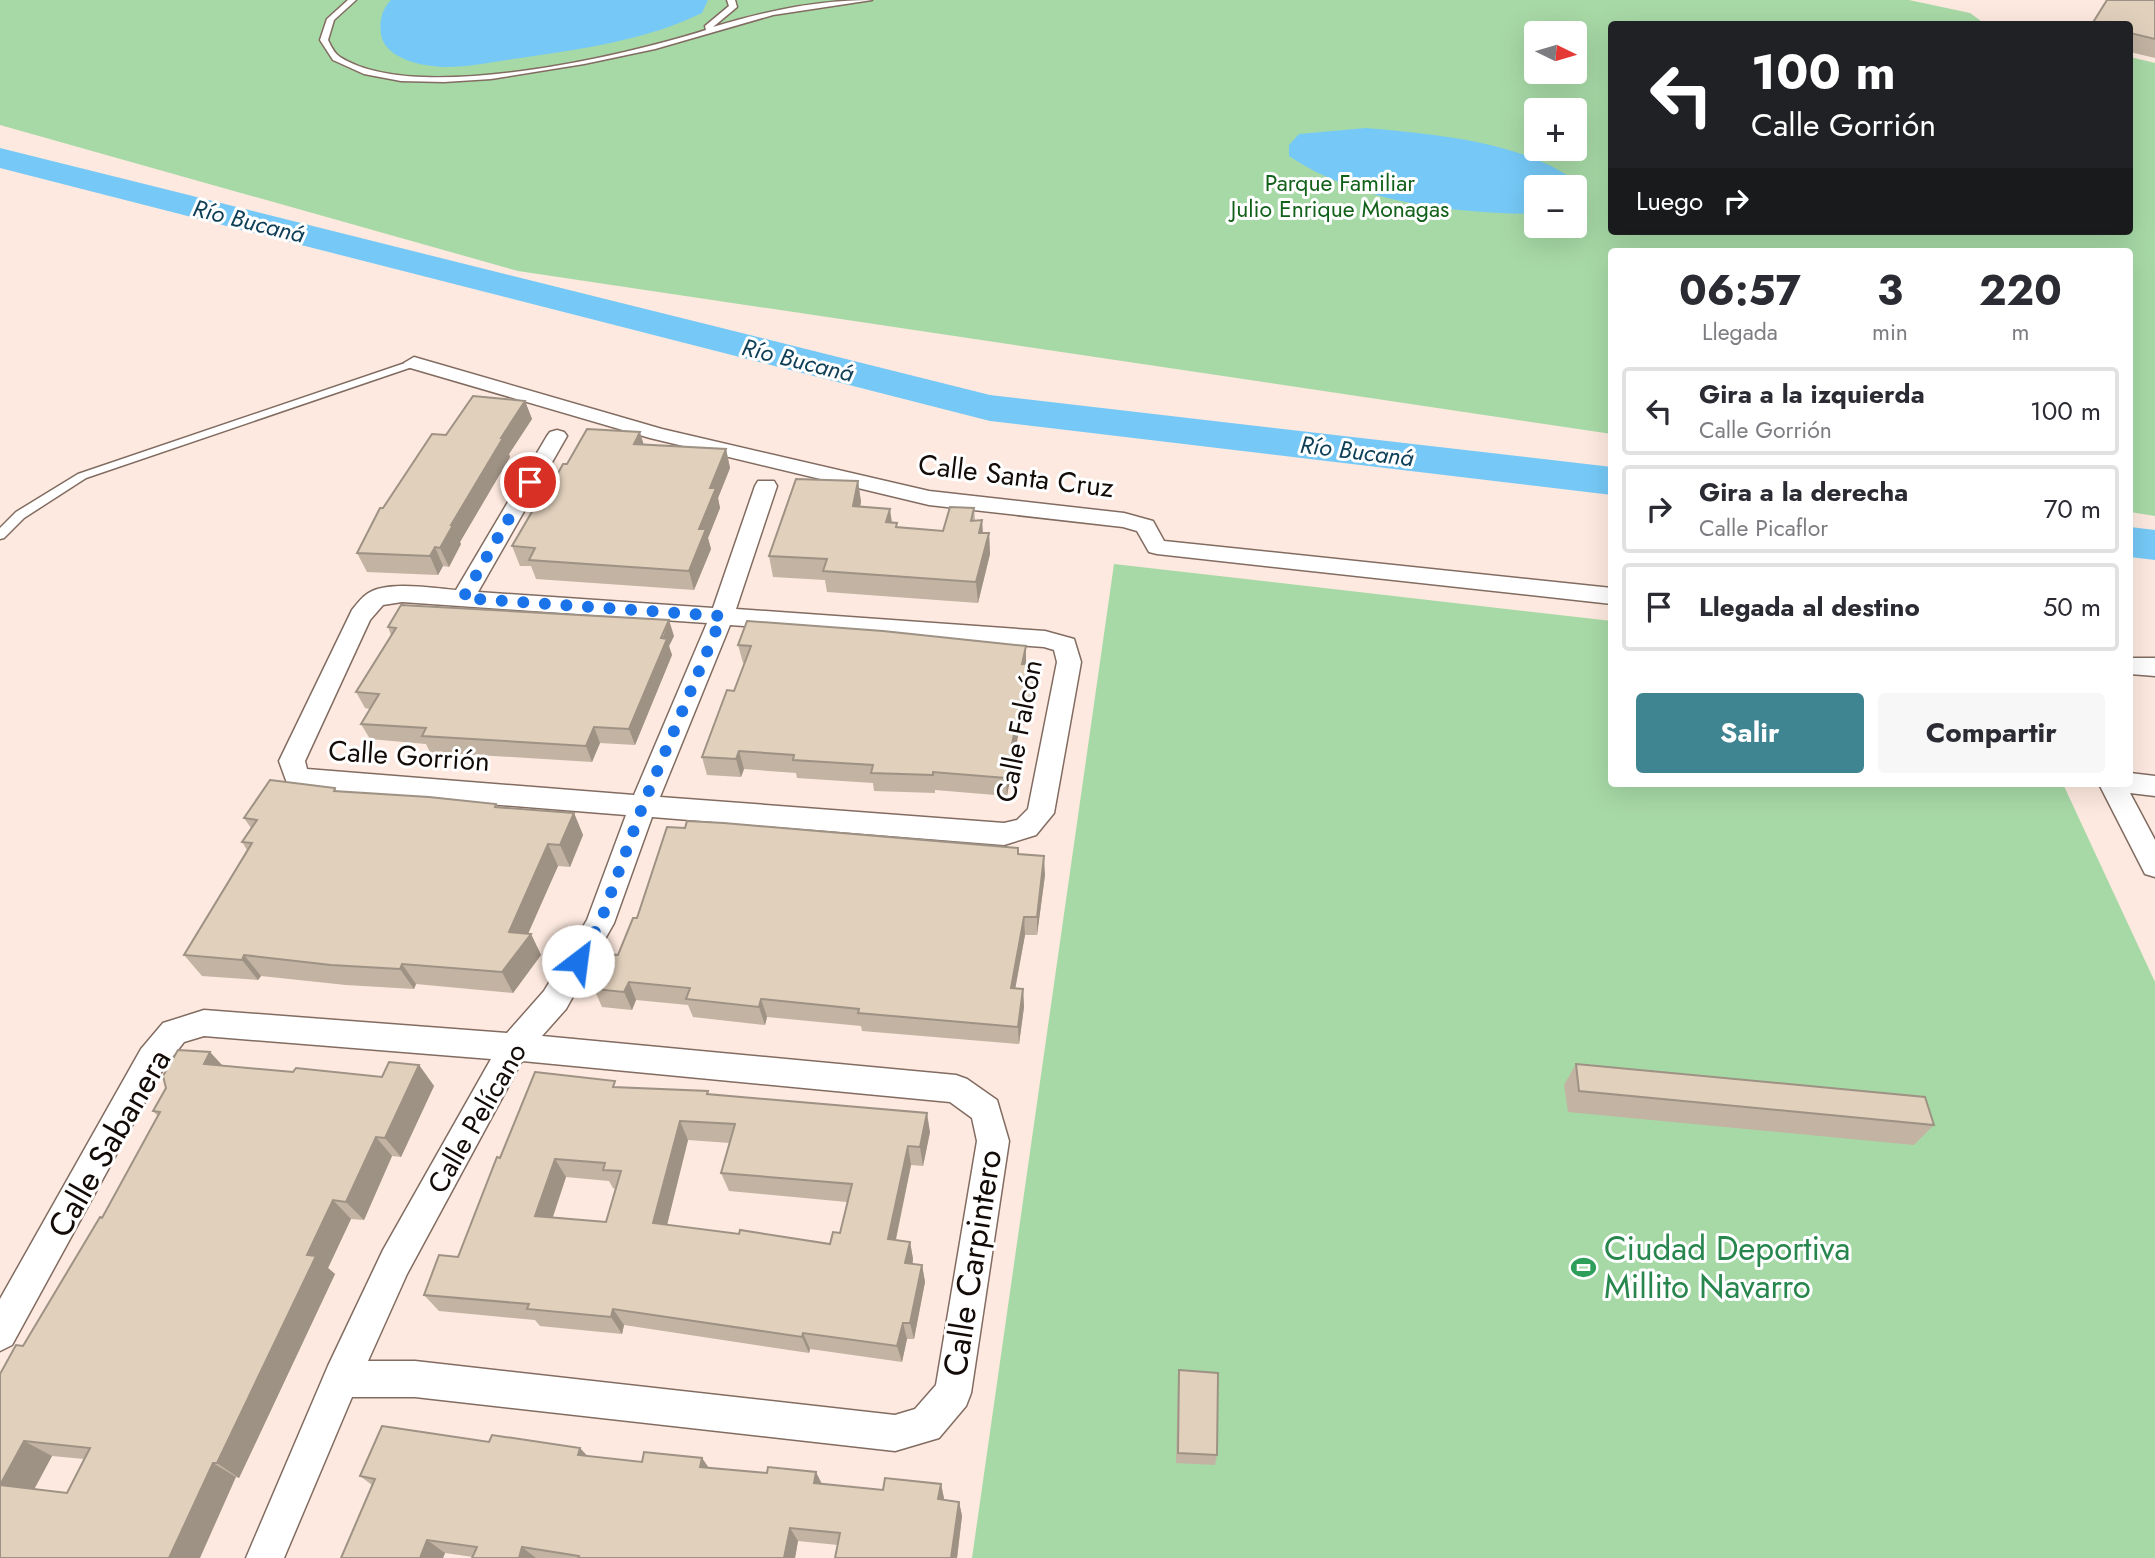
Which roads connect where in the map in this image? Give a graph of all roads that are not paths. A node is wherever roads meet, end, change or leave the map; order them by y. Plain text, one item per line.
1 (352, 0) edge
2 (731, 0) edge
3 (821, 0) edge
4 (868, 0) edge
5 (840, 3) junction
6 (704, 32) junction
7 (414, 363) joint
8 (557, 436) dead end
9 (766, 486) dead end
10 (0, 535) edge
11 (1608, 596) edge
12 (463, 598) junction
13 (722, 616) junction
14 (2133, 666) edge
15 (2155, 667) edge
16 (2133, 783) edge
17 (2155, 786) edge
18 (2114, 787) edge
19 (643, 805) junction
20 (2155, 866) edge
21 (514, 1046) junction
22 (0, 1333) edge
23 (341, 1380) junction
24 (265, 1558) edge

1 - 6 lane
2 - 6 lane
3 - 5 lane
4 - 5 lane
5 - 6 lane
7 - 10 lane
7 - 11 street, Calle Santa Cruz
8 - 12 street
9 - 13 street, Calle Pelícano
12 - 13 street, Calle Gorrión
12 - 19 street, Calle Gorrión
13 - 19 street, Calle Pelícano
13 - 19 street, Calle Falcón
14 - 15 street
16 - 17 street
18 - 20 street
19 - 21 street, Calle Pelícano
21 - 22 street, Calle Sabanera
21 - 23 street, Calle Pelícano
21 - 23 street, Calle Carpintero
23 - 24 street, Calle Pelícano

